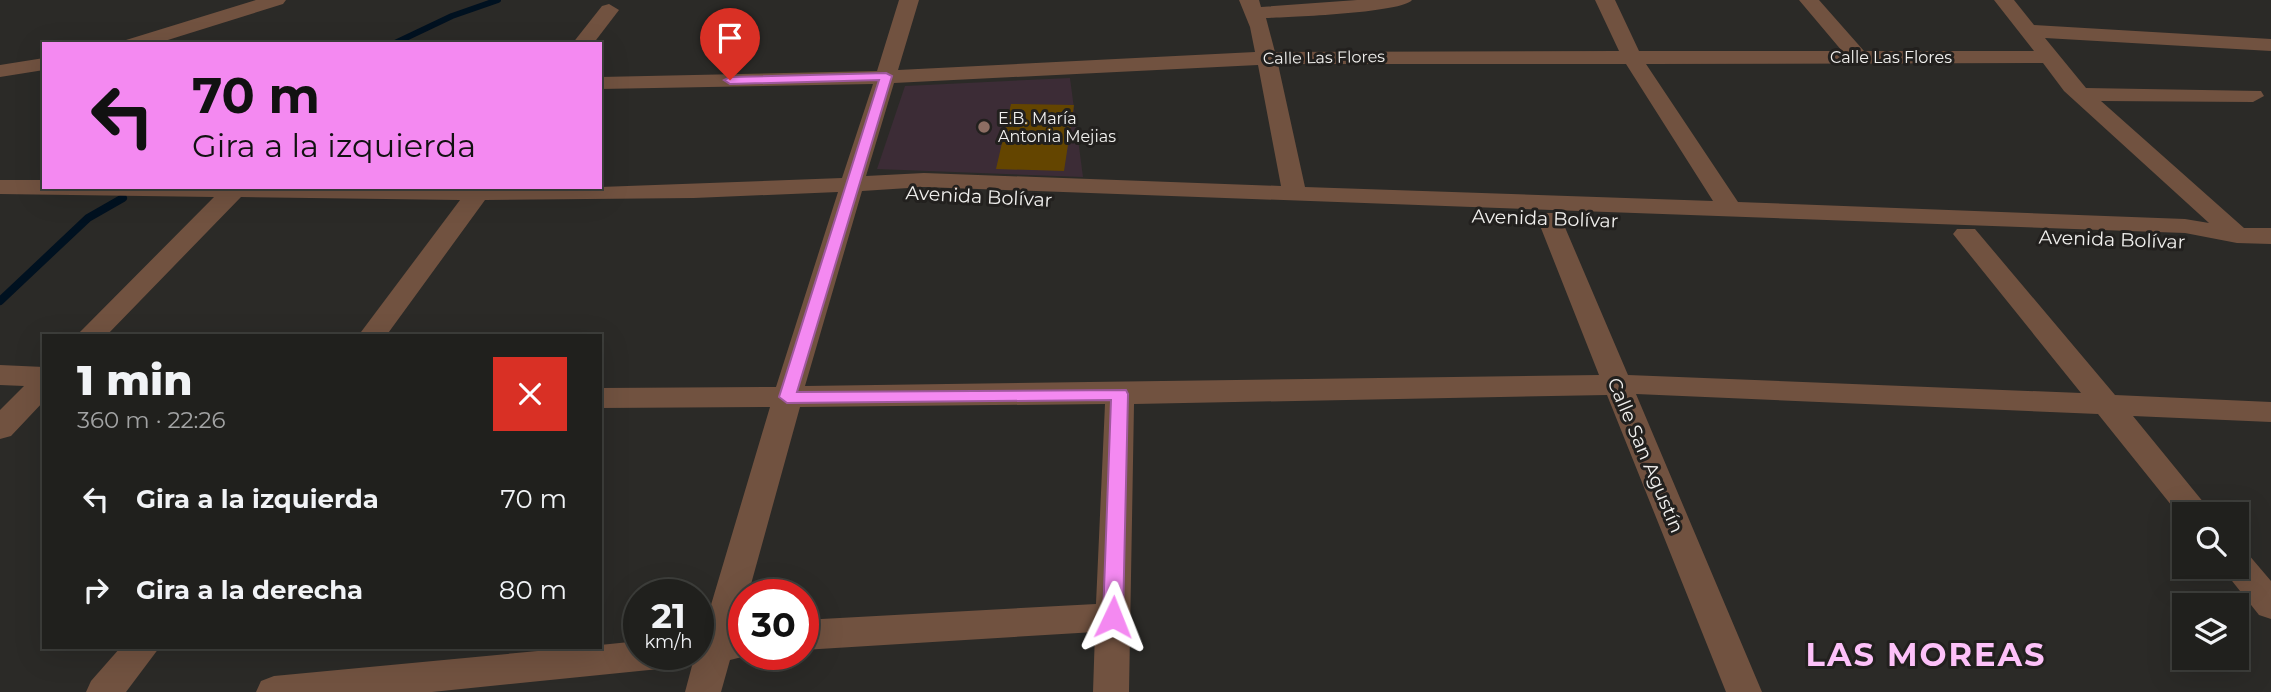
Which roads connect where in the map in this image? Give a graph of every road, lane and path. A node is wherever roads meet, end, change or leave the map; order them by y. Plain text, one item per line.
1 (276, 0) edge
2 (909, 0) edge
3 (1402, 0) edge
4 (1605, 0) edge
5 (1809, 0) edge
6 (2004, 0) edge
7 (1252, 6) edge
8 (609, 10) dead end
9 (2028, 31) junction
10 (140, 42) edge
11 (584, 42) edge
12 (2271, 45) edge
13 (1631, 56) junction
14 (1857, 56) junction
15 (2048, 57) junction
16 (1268, 58) junction
17 (42, 64) edge
18 (0, 71) edge
19 (886, 76) junction
20 (602, 83) edge
21 (2081, 94) junction
22 (2253, 96) dead end
23 (853, 186) junction
24 (0, 187) edge
25 (42, 187) edge
26 (602, 188) edge
27 (235, 189) edge
28 (481, 189) edge
29 (1295, 194) junction
30 (1730, 209) junction
31 (1549, 218) junction
32 (1966, 234) junction
33 (2237, 235) junction
34 (2271, 236) edge
35 (92, 334) edge
36 (373, 334) edge
37 (0, 375) edge
38 (42, 377) edge
39 (1616, 384) junction
40 (42, 385) edge
41 (1120, 394) junction
42 (787, 397) junction
43 (602, 398) edge
44 (2106, 404) junction
45 (2271, 412) edge
46 (0, 428) edge
47 (2187, 502) edge
48 (2249, 579) edge
49 (2271, 605) edge
50 (1113, 617) junction
51 (819, 634) edge
52 (719, 648) edge
53 (140, 649) edge
54 (623, 658) edge
55 (104, 692) edge
56 (274, 692) edge
57 (703, 692) edge
58 (1111, 692) edge
59 (1744, 692) edge

1 - 10 street
2 - 19 street
3 - 7 street
4 - 13 street
5 - 14 street
6 - 9 street
7 - 16 street
8 - 11 street
9 - 12 street
9 - 15 street
13 - 14 street, Calle Las Flores
13 - 16 street, Calle Las Flores
13 - 30 street
14 - 15 street, Calle Las Flores
15 - 21 street
16 - 19 street, Calle Las Flores
16 - 29 street
17 - 18 street
19 - 20 street, Calle Las Flores
19 - 23 street
21 - 22 street
21 - 33 street
23 - 26 street, Avenida Bolívar
23 - 29 street, Avenida Bolívar
23 - 31 street, Avenida Bolívar
23 - 42 street
24 - 25 street, Avenida Bolívar
27 - 35 street
28 - 36 street
29 - 30 street, Avenida Bolívar
30 - 33 street, Avenida Bolívar
31 - 32 street, Avenida Bolívar
31 - 39 street, Calle San Agustín
32 - 33 street, Avenida Bolívar
32 - 44 street
33 - 34 street, Avenida Bolívar
37 - 38 street
39 - 41 street
39 - 44 street
39 - 59 street, Calle San Agustín
40 - 46 street
41 - 42 street
41 - 50 street
42 - 43 street
42 - 52 street
44 - 45 street
44 - 47 street
48 - 49 street
50 - 51 street
50 - 58 street
52 - 57 street
53 - 55 street
54 - 56 street

